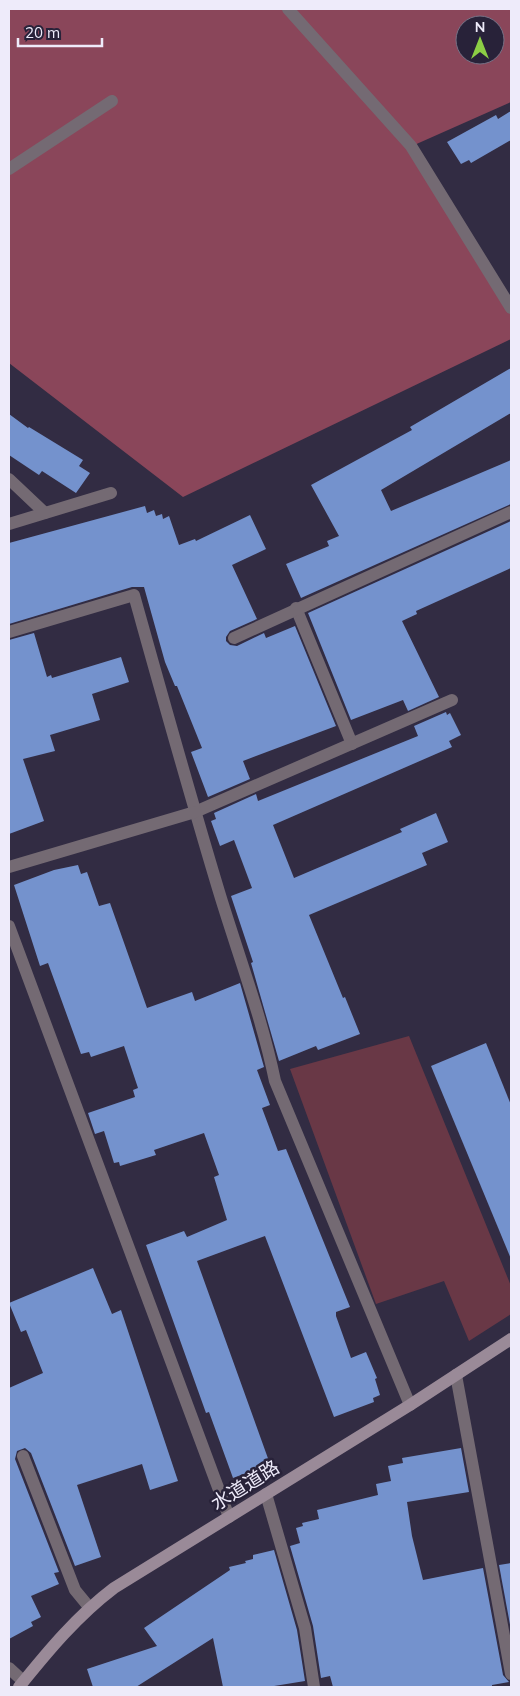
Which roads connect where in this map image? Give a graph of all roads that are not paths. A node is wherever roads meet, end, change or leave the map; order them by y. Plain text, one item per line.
1 (288, 9) edge
2 (112, 101) dead end
3 (9, 169) edge
4 (511, 308) edge
5 (9, 479) edge
6 (111, 494) dead end
7 (511, 512) edge
8 (45, 513) junction
9 (9, 524) edge
10 (296, 608) junction
11 (9, 632) edge
12 (234, 638) dead end
13 (452, 700) dead end
14 (352, 744) junction
15 (195, 812) junction
16 (9, 867) edge
17 (9, 926) edge
18 (511, 1339) edge
19 (456, 1375) junction
20 (410, 1405) junction
21 (23, 1456) dead end
22 (266, 1494) junction
23 (229, 1517) junction
24 (89, 1607) junction
25 (9, 1668) edge
26 (511, 1674) edge
27 (21, 1684) edge
28 (314, 1687) edge

1 - 4 street
2 - 3 street
5 - 8 street
6 - 8 street
7 - 10 street
8 - 9 street
10 - 12 street
10 - 14 street
11 - 15 street
13 - 14 street
14 - 15 street
15 - 16 street
15 - 20 street
17 - 23 street
18 - 19 street, 水道道路
19 - 20 street, 水道道路
19 - 26 street
20 - 22 street, 水道道路
21 - 24 street
22 - 23 street, 水道道路
22 - 28 street
23 - 24 street, 水道道路
24 - 27 street, 水道道路
25 - 27 street

